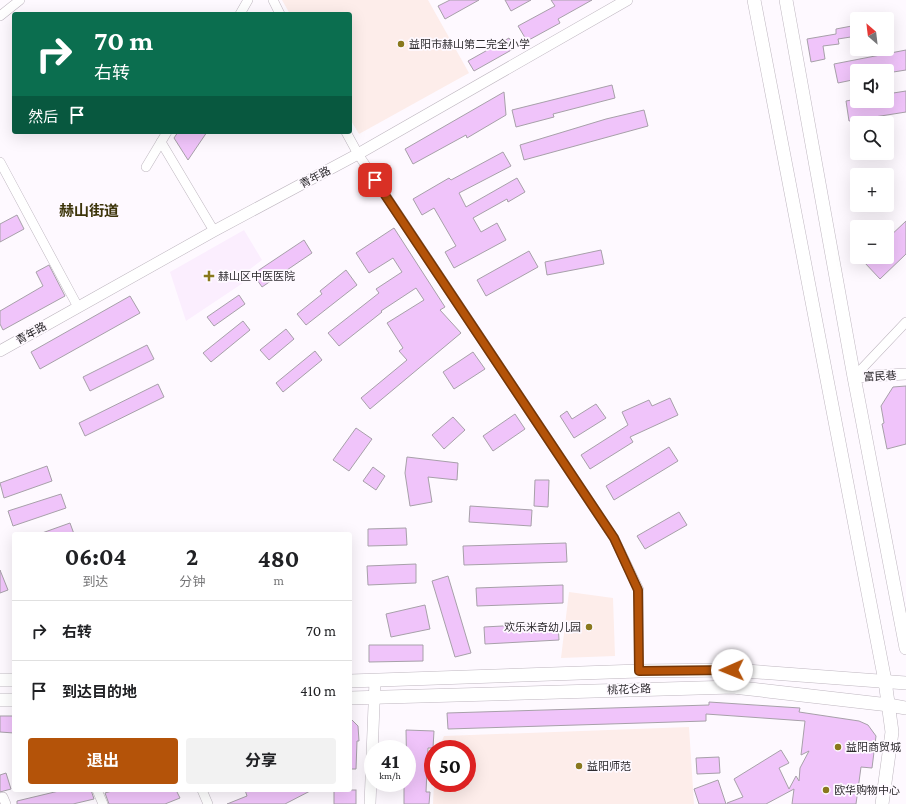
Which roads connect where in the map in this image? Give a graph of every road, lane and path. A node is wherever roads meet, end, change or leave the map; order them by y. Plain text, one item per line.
1 (20, 0) edge
2 (248, 0) edge
3 (273, 0) edge
4 (627, 0) edge
5 (754, 0) edge
6 (786, 0) edge
7 (241, 12) edge
8 (279, 12) edge
9 (0, 16) edge
10 (166, 134) edge
11 (347, 134) edge
12 (161, 142) junction
13 (358, 154) junction
14 (0, 162) edge
15 (146, 167) dead end
16 (214, 232) junction
17 (78, 307) junction
18 (906, 322) edge
19 (0, 350) edge
20 (906, 374) edge
21 (854, 377) junction
22 (906, 648) edge
23 (639, 671) junction
24 (0, 680) edge
25 (12, 680) edge
26 (352, 681) edge
27 (375, 681) junction
28 (885, 681) junction
29 (906, 683) edge
30 (352, 698) edge
31 (375, 698) junction
32 (0, 700) edge
33 (12, 700) edge
34 (889, 705) junction
35 (906, 708) edge
36 (98, 792) edge
37 (203, 792) edge
38 (0, 798) edge
39 (6, 804) edge
40 (103, 804) edge
41 (208, 804) edge
42 (370, 804) edge
43 (882, 804) edge

1 - 9 street
2 - 7 street
3 - 8 street
4 - 13 street, 青年路
5 - 28 main road
6 - 21 main road
10 - 12 street
11 - 13 street
12 - 15 street
12 - 16 street
13 - 16 street, 青年路
13 - 23 street
14 - 17 street
16 - 17 street, 青年路
17 - 19 street, 青年路
18 - 21 street
20 - 21 street, 富民巷
21 - 22 main road
23 - 27 main road, 桃花仑路
23 - 28 main road, 桃花仑路
24 - 25 main road
26 - 27 main road, 桃花仑路
27 - 31 street
28 - 29 main road, 桃花仑路
28 - 34 main road
30 - 31 main road, 桃花仑路
31 - 34 main road, 桃花仑路
31 - 42 street
32 - 33 main road
34 - 35 main road, 桃花仑路
34 - 43 main road
36 - 40 street
37 - 41 street
38 - 39 street

